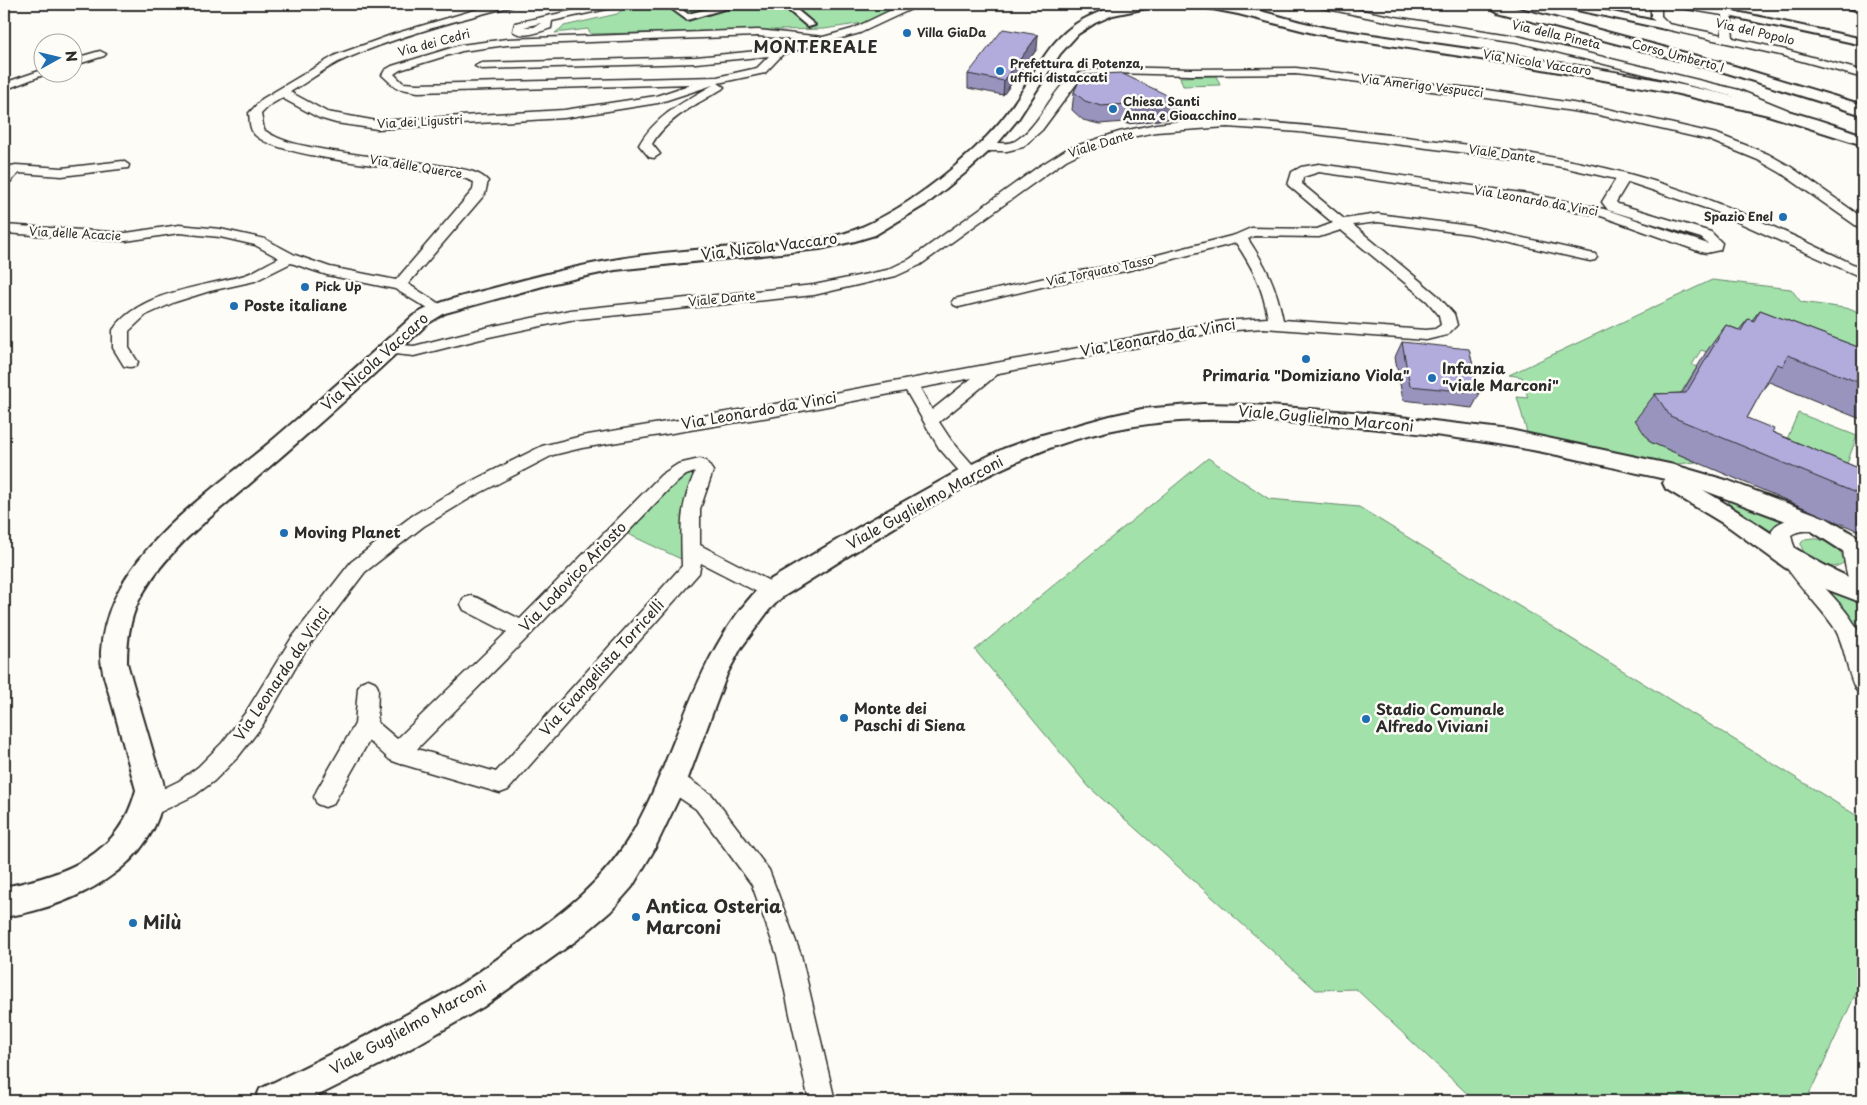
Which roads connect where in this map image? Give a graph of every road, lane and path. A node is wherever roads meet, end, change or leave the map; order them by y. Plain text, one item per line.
1 (508, 4) edge
2 (616, 4) edge
3 (669, 4) edge
4 (737, 4) edge
5 (785, 4) edge
6 (910, 4) edge
7 (1147, 4) edge
8 (1208, 4) edge
9 (1318, 4) edge
10 (1492, 4) edge
11 (1562, 4) edge
12 (1656, 4) edge
13 (1678, 4) edge
14 (1838, 4) edge
15 (1728, 8) edge
16 (1863, 10) edge
17 (546, 20) dead end
18 (810, 25) dead end
19 (1665, 26) junction
20 (1727, 39) junction
21 (824, 40) junction
22 (1863, 42) edge
23 (779, 52) junction
24 (100, 54) dead end
25 (82, 60) edge
26 (481, 66) dead end
27 (761, 70) junction
28 (1863, 75) edge
29 (32, 77) edge
30 (717, 80) junction
31 (4, 87) edge
32 (681, 91) junction
33 (282, 93) junction
34 (1863, 110) edge
35 (1784, 113) junction
36 (535, 117) junction
37 (1863, 140) edge
38 (984, 147) junction
39 (654, 154) dead end
40 (123, 165) dead end
41 (1624, 177) junction
42 (4, 180) edge
43 (1342, 224) junction
44 (1863, 224) edge
45 (4, 229) edge
46 (1240, 238) junction
47 (1590, 257) dead end
48 (290, 258) junction
49 (1863, 274) edge
50 (400, 285) junction
51 (959, 302) dead end
52 (438, 309) junction
53 (1276, 323) junction
54 (390, 349) junction
55 (130, 362) dead end
56 (996, 368) junction
57 (910, 384) junction
58 (930, 421) junction
59 (1643, 468) junction
60 (972, 474) junction
61 (1818, 524) junction
62 (1858, 548) edge
63 (690, 549) junction
64 (1792, 560) junction
65 (772, 591) junction
66 (1863, 594) edge
67 (471, 604) dead end
68 (522, 630) junction
69 (1863, 684) edge
70 (368, 688) dead end
71 (366, 726) junction
72 (398, 753) junction
73 (673, 781) junction
74 (500, 783) joint
75 (325, 797) dead end
76 (148, 807) junction
77 (4, 902) edge
78 (272, 1101) edge
79 (822, 1101) edge

1 - 33 street
2 - 17 street
3 - 4 street
5 - 18 street
6 - 21 street
7 - 38 street, Via Nicola Vaccaro
8 - 35 street, Via Nicola Vaccaro
9 - 35 street, Via della Pineta
10 - 34 street, Corso Umberto I
11 - 19 street
12 - 19 street
13 - 15 street
14 - 16 street
15 - 20 street
15 - 22 street
19 - 20 street, Via del Popolo
20 - 28 street, Via del Popolo
21 - 23 street
21 - 30 street, Via dei Cedri
23 - 26 street
23 - 27 street
24 - 25 street
27 - 30 street
27 - 39 street
29 - 31 street
30 - 32 street
32 - 36 street, Via dei Ligustri
32 - 36 street
33 - 36 street, Via dei Ligustri
33 - 50 street, Via delle Querce
35 - 37 street, Via Nicola Vaccaro
38 - 44 street, Via Amerigo Vespucci
38 - 52 street, Via Nicola Vaccaro
40 - 42 street
41 - 43 street, Via Leonardo da Vinci
41 - 49 street, Viale Dante
41 - 54 street, Viale Dante
43 - 46 street, Via Torquato Tasso
43 - 47 street, Via Torquato Tasso
43 - 53 street, Via Leonardo da Vinci
45 - 48 street, Via delle Acacie
46 - 51 street, Via Torquato Tasso
46 - 53 street
48 - 50 street, Via delle Acacie
48 - 55 street
50 - 52 street
52 - 54 street, Via Nicola Vaccaro
53 - 56 street, Via Leonardo da Vinci
54 - 76 street, Via Nicola Vaccaro
56 - 57 street, Via Leonardo da Vinci
56 - 58 street
57 - 58 street
57 - 76 street, Via Leonardo da Vinci
58 - 60 street
59 - 60 street, Viale Guglielmo Marconi
59 - 61 street, Viale Guglielmo Marconi
59 - 64 street
60 - 65 street, Viale Guglielmo Marconi
61 - 62 street, Viale Guglielmo Marconi
61 - 64 street
62 - 66 street
63 - 65 street
63 - 68 street, Via Lodovico Ariosto
63 - 74 street, Via Evangelista Torricelli
64 - 66 street
64 - 69 street
65 - 73 street, Viale Guglielmo Marconi
67 - 68 street
68 - 72 street, Via Lodovico Ariosto
70 - 71 street
71 - 72 street
71 - 75 street
72 - 74 street
73 - 78 street, Viale Guglielmo Marconi
73 - 79 street
76 - 77 street, Via Nicola Vaccaro

